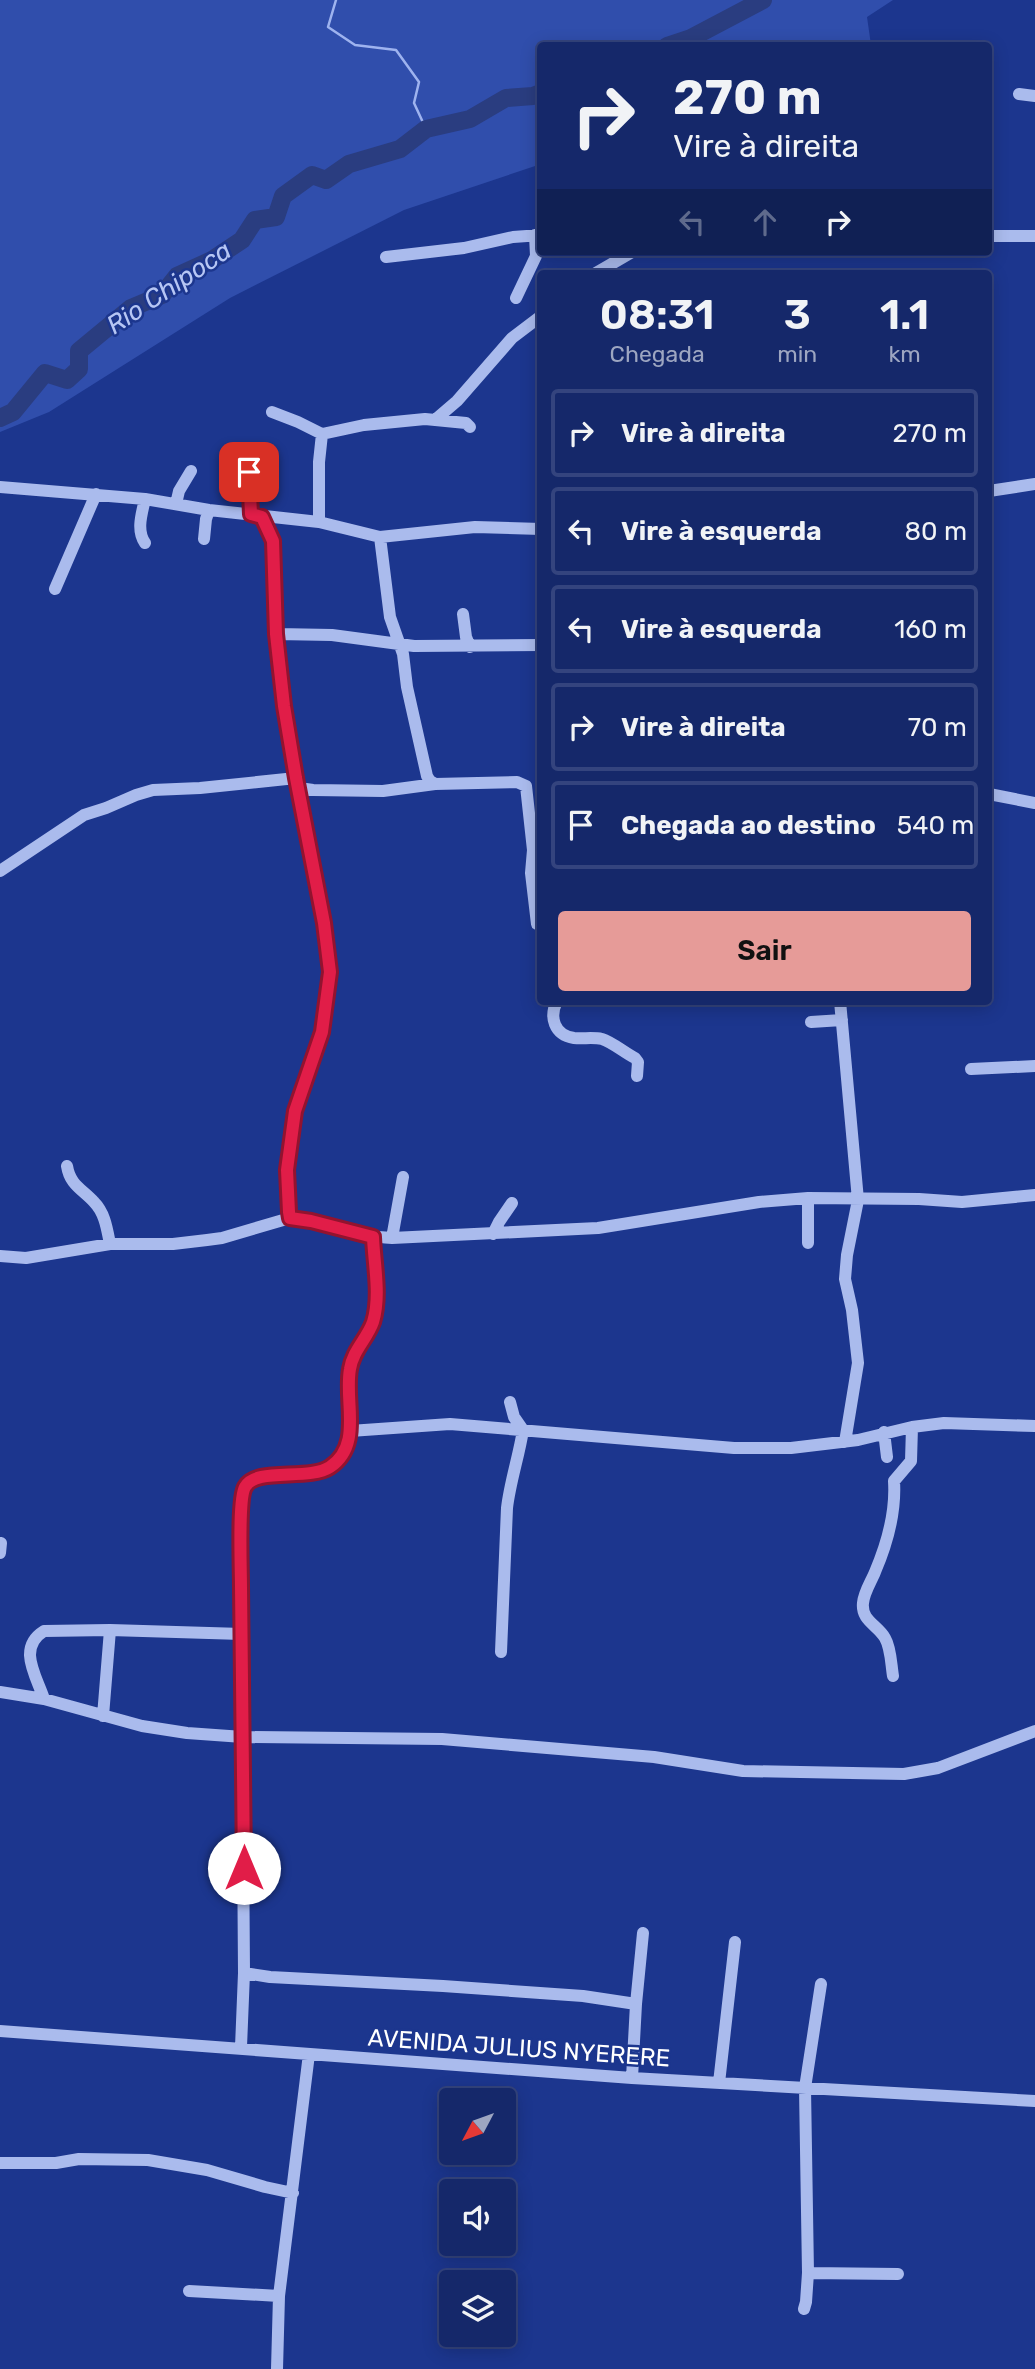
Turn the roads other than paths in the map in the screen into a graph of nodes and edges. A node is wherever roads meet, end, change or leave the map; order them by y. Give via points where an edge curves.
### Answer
1 (1019, 94) dead end
2 (1035, 96) edge
3 (537, 235) edge
4 (992, 236) edge
5 (1035, 236) edge
6 (537, 246) edge
7 (625, 256) edge
8 (386, 257) dead end
9 (601, 270) edge
10 (516, 298) dead end
11 (537, 319) edge
12 (272, 412) dead end
13 (436, 419) junction
14 (470, 427) dead end
15 (322, 434) junction
16 (249, 466) dead end
17 (191, 471) dead end
18 (1035, 484) edge
19 (0, 487) edge
20 (992, 491) edge
21 (96, 494) junction
22 (145, 499) junction
23 (176, 504) junction
24 (209, 510) junction
25 (256, 516) junction
26 (287, 520) junction
27 (318, 522) junction
28 (537, 529) edge
29 (380, 537) junction
30 (204, 539) dead end
31 (273, 541) junction
32 (145, 543) dead end
33 (55, 589) dead end
34 (463, 614) dead end
35 (276, 634) junction
36 (398, 644) junction
37 (537, 645) edge
38 (470, 647) junction
39 (297, 783) junction
40 (435, 784) junction
41 (992, 795) edge
42 (1035, 803) edge
43 (0, 871) edge
44 (537, 924) edge
45 (555, 1005) edge
46 (840, 1005) edge
47 (842, 1020) junction
48 (811, 1022) dead end
49 (1035, 1066) edge
50 (971, 1069) dead end
51 (637, 1076) dead end
52 (66, 1167) dead end
53 (403, 1177) dead end
54 (1035, 1195) edge
55 (808, 1198) junction
56 (858, 1200) junction
57 (512, 1203) dead end
58 (290, 1218) junction
59 (493, 1234) junction
60 (373, 1237) junction
61 (392, 1238) junction
62 (808, 1243) dead end
63 (110, 1244) junction
64 (0, 1256) edge
65 (510, 1402) dead end
66 (1035, 1426) edge
67 (912, 1427) junction
68 (523, 1430) junction
69 (350, 1431) junction
70 (884, 1432) junction
71 (845, 1442) junction
72 (887, 1457) dead end
73 (110, 1630) junction
74 (242, 1634) junction
75 (502, 1652) dead end
76 (893, 1676) dead end
77 (0, 1692) edge
78 (44, 1699) junction
79 (103, 1716) junction
80 (1035, 1731) edge
81 (243, 1737) junction
82 (643, 1933) dead end
83 (735, 1942) dead end
84 (244, 1973) junction
85 (821, 1984) dead end
86 (636, 2004) junction
87 (0, 2031) edge
88 (241, 2047) junction
89 (309, 2054) junction
90 (632, 2078) junction
91 (719, 2083) junction
92 (805, 2088) junction
93 (1035, 2101) edge
94 (0, 2163) edge
95 (293, 2193) junction
96 (808, 2273) junction
97 (898, 2274) dead end
98 (189, 2291) dead end
99 (279, 2297) junction
100 (804, 2309) dead end
101 (277, 2369) edge

1 - 2 street
3 - 8 street
4 - 5 street
6 - 10 street
7 - 9 street
11 - 13 street via 512,338
12 - 15 street
13 - 14 street
13 - 15 street
15 - 27 street
16 - 25 street
17 - 23 street
18 - 20 street
19 - 21 street
21 - 22 street
21 - 33 street
22 - 23 street
22 - 32 street via 139,529
23 - 24 street
24 - 25 street
24 - 30 street
25 - 26 street
25 - 31 street
26 - 27 street
26 - 31 street
27 - 29 street
28 - 29 street via 475,527
29 - 36 street
31 - 35 street
34 - 38 street
35 - 36 street via 332,635
35 - 39 street
36 - 38 street
36 - 40 street via 425,769
37 - 38 street
39 - 40 street via 313,790 383,791
39 - 43 street via 153,790 136,795 84,815
39 - 58 street via 330,972 322,1032 293,1119 286,1193
40 - 44 street via 517,782 526,786
41 - 42 street
45 - 51 street via 552,1021 558,1029 570,1037 607,1041 635,1058
46 - 47 street
47 - 48 street
47 - 56 street
49 - 50 street
52 - 63 street via 73,1183 100,1210
53 - 61 street
54 - 56 street via 962,1202
55 - 56 street
55 - 59 street via 598,1228
55 - 62 street
56 - 71 street via 845,1279 858,1363
57 - 59 street
58 - 60 street
58 - 63 street via 222,1238
59 - 61 street
60 - 61 street
60 - 69 street via 376,1298 373,1321 351,1362
63 - 64 street via 26,1258
65 - 68 street
66 - 67 street via 944,1423
67 - 70 street
67 - 76 street via 911,1461 894,1481 894,1511 863,1600 869,1623 887,1641
68 - 69 street via 450,1424
68 - 71 street via 734,1448
68 - 75 street via 507,1508
69 - 74 street via 344,1455 326,1470 256,1477 245,1486
70 - 71 street
70 - 72 street
73 - 74 street
73 - 78 street via 36,1636 29,1655
73 - 79 street
74 - 81 street
77 - 78 street
78 - 79 street
79 - 81 street via 142,1726
80 - 81 street via 937,1769 904,1774 743,1771 654,1757 442,1739
81 - 84 street
82 - 86 street
83 - 91 street
84 - 86 street via 583,1996
84 - 88 street
85 - 92 street
86 - 90 street
87 - 88 street, AVENIDA JULIUS NYERERE
88 - 89 street, AVENIDA JULIUS NYERERE
89 - 90 street, AVENIDA JULIUS NYERERE
89 - 95 street
90 - 91 street, AVENIDA JULIUS NYERERE
91 - 92 street, AVENIDA JULIUS NYERERE
92 - 93 street, AVENIDA JULIUS NYERERE
92 - 96 street
94 - 95 street via 148,2160
95 - 99 street
96 - 97 street
96 - 100 street
98 - 99 street
99 - 101 street

